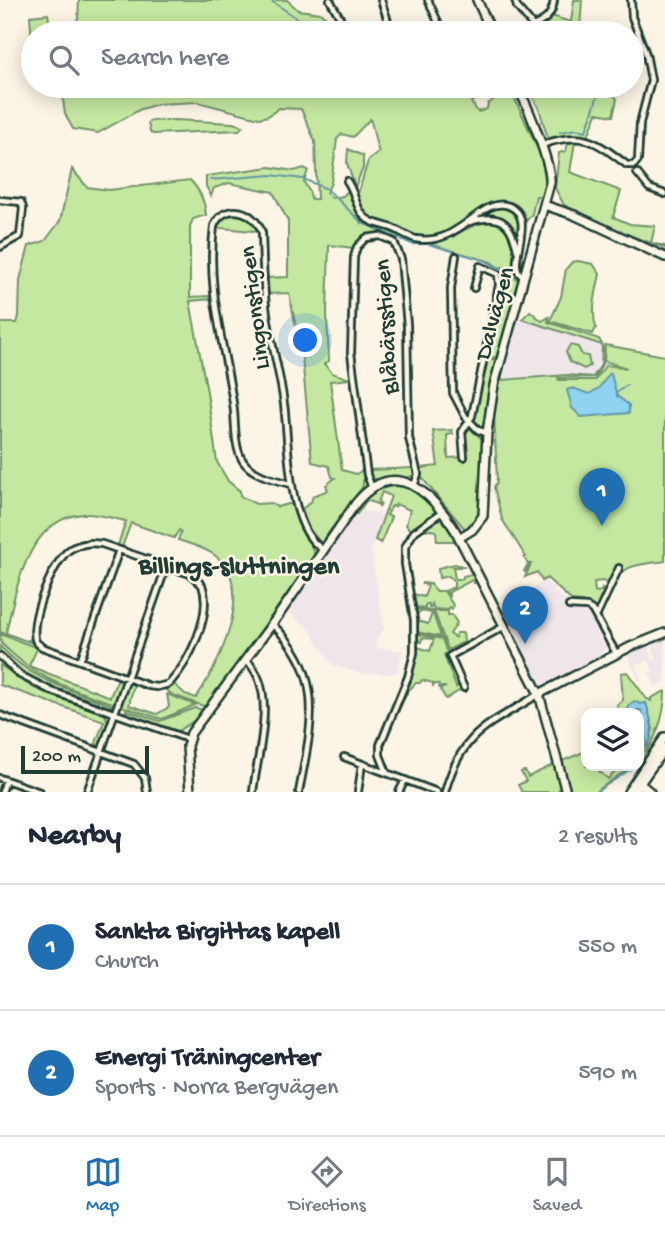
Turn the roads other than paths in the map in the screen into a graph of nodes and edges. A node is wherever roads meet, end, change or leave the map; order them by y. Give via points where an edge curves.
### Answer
1 (330, 0) edge
2 (381, 0) edge
3 (428, 0) edge
4 (477, 0) edge
5 (515, 0) edge
6 (554, 0) edge
7 (631, 0) edge
8 (341, 21) edge
9 (387, 21) edge
10 (438, 21) edge
11 (487, 21) edge
12 (529, 21) edge
13 (542, 21) edge
14 (634, 21) edge
15 (644, 49) edge
16 (520, 98) edge
17 (542, 145) junction
18 (637, 173) dead end
19 (347, 181) dead end
20 (665, 194) edge
21 (0, 200) edge
22 (544, 205) junction
23 (468, 223) junction
24 (0, 247) edge
25 (518, 254) junction
26 (456, 256) dead end
27 (665, 257) edge
28 (524, 277) junction
29 (474, 288) dead end
30 (469, 421) junction
31 (486, 433) junction
32 (464, 457) dead end
33 (291, 484) junction
34 (414, 486) junction
35 (372, 488) junction
36 (443, 511) junction
37 (459, 538) junction
38 (119, 550) junction
39 (324, 550) junction
40 (166, 567) junction
41 (619, 568) dead end
42 (569, 606) dead end
43 (597, 615) junction
44 (272, 624) junction
45 (502, 627) junction
46 (665, 633) edge
47 (617, 654) junction
48 (0, 656) edge
49 (246, 660) junction
50 (80, 661) junction
51 (127, 678) junction
52 (464, 688) dead end
53 (539, 694) junction
54 (114, 713) junction
55 (0, 715) edge
56 (665, 737) edge
57 (188, 739) junction
58 (665, 748) edge
59 (101, 751) junction
60 (344, 757) dead end
61 (362, 764) junction
62 (647, 771) junction
63 (387, 773) junction
64 (0, 778) edge
65 (6, 780) junction
66 (405, 780) junction
67 (641, 781) junction
68 (649, 791) edge
69 (2, 792) edge
70 (40, 792) edge
71 (87, 792) edge
72 (147, 792) edge
73 (190, 792) edge
74 (253, 792) edge
75 (299, 792) edge
76 (358, 792) edge
77 (399, 792) edge
78 (437, 792) edge
79 (445, 792) edge
80 (566, 792) edge
81 (628, 792) edge
82 (636, 792) edge

1 - 8 street
2 - 9 street
3 - 10 street
4 - 11 street
5 - 12 street
6 - 13 street via 552,12
7 - 14 street
15 - 17 street via 651,80 634,165 587,140 571,138
16 - 17 street, Dalvägen
17 - 22 street, Dalvägen via 551,177
18 - 20 street via 649,188
19 - 23 street via 364,217 415,239 446,237
21 - 24 street via 21,202 23,208 20,236
22 - 27 street
22 - 28 street, Dalvägen
23 - 25 street via 490,218 502,221 512,231
23 - 25 street via 492,205 513,208 521,226
25 - 28 street via 517,272
26 - 30 street, Dalvägen via 451,288 452,389
28 - 31 street, Dalvägen via 497,370
29 - 30 street, Dalvägen via 480,267 498,274
30 - 31 street, Dalvägen
30 - 32 street, Dalvägen via 462,432
31 - 37 street, Dalvägen via 483,516
33 - 33 street, Lingonstigen via 252,470 239,452 213,290 214,226 229,212 251,215 262,233 266,307 284,401
33 - 39 street, Lingonstigen via 300,516 316,545
34 - 35 street via 396,482
34 - 35 street, Blåbärsstigen via 418,474 409,438 401,258 394,242 375,236 366,238 356,251 350,330
34 - 36 street via 430,495
35 - 39 street
36 - 37 street
36 - 63 street via 414,532 405,551 414,612 414,653 380,745
37 - 45 street
38 - 40 street
38 - 50 street
38 - 50 street via 91,544 68,551 43,596 34,629 36,642
39 - 44 street
40 - 51 street
40 - 51 street via 190,575 202,585 205,600 198,634 169,684 149,686
41 - 43 street
42 - 43 street via 587,607
43 - 47 street
44 - 49 street
44 - 75 street via 295,649 310,690 312,723
45 - 52 street via 450,656
45 - 53 street
46 - 47 street
47 - 53 street
48 - 54 street via 36,684
49 - 57 street
49 - 74 street via 258,673 264,700
50 - 51 street
51 - 54 street
53 - 79 street via 493,720 472,738 454,764
53 - 80 street
54 - 57 street
54 - 59 street
55 - 59 street
56 - 62 street
57 - 73 street
58 - 62 street
59 - 71 street
59 - 72 street via 140,769
60 - 61 street
61 - 63 street
61 - 76 street
62 - 67 street
62 - 68 street
62 - 81 street
63 - 66 street
64 - 65 street
65 - 69 street
65 - 70 street
66 - 77 street
66 - 78 street
67 - 68 street
67 - 82 street
68 - 82 street

